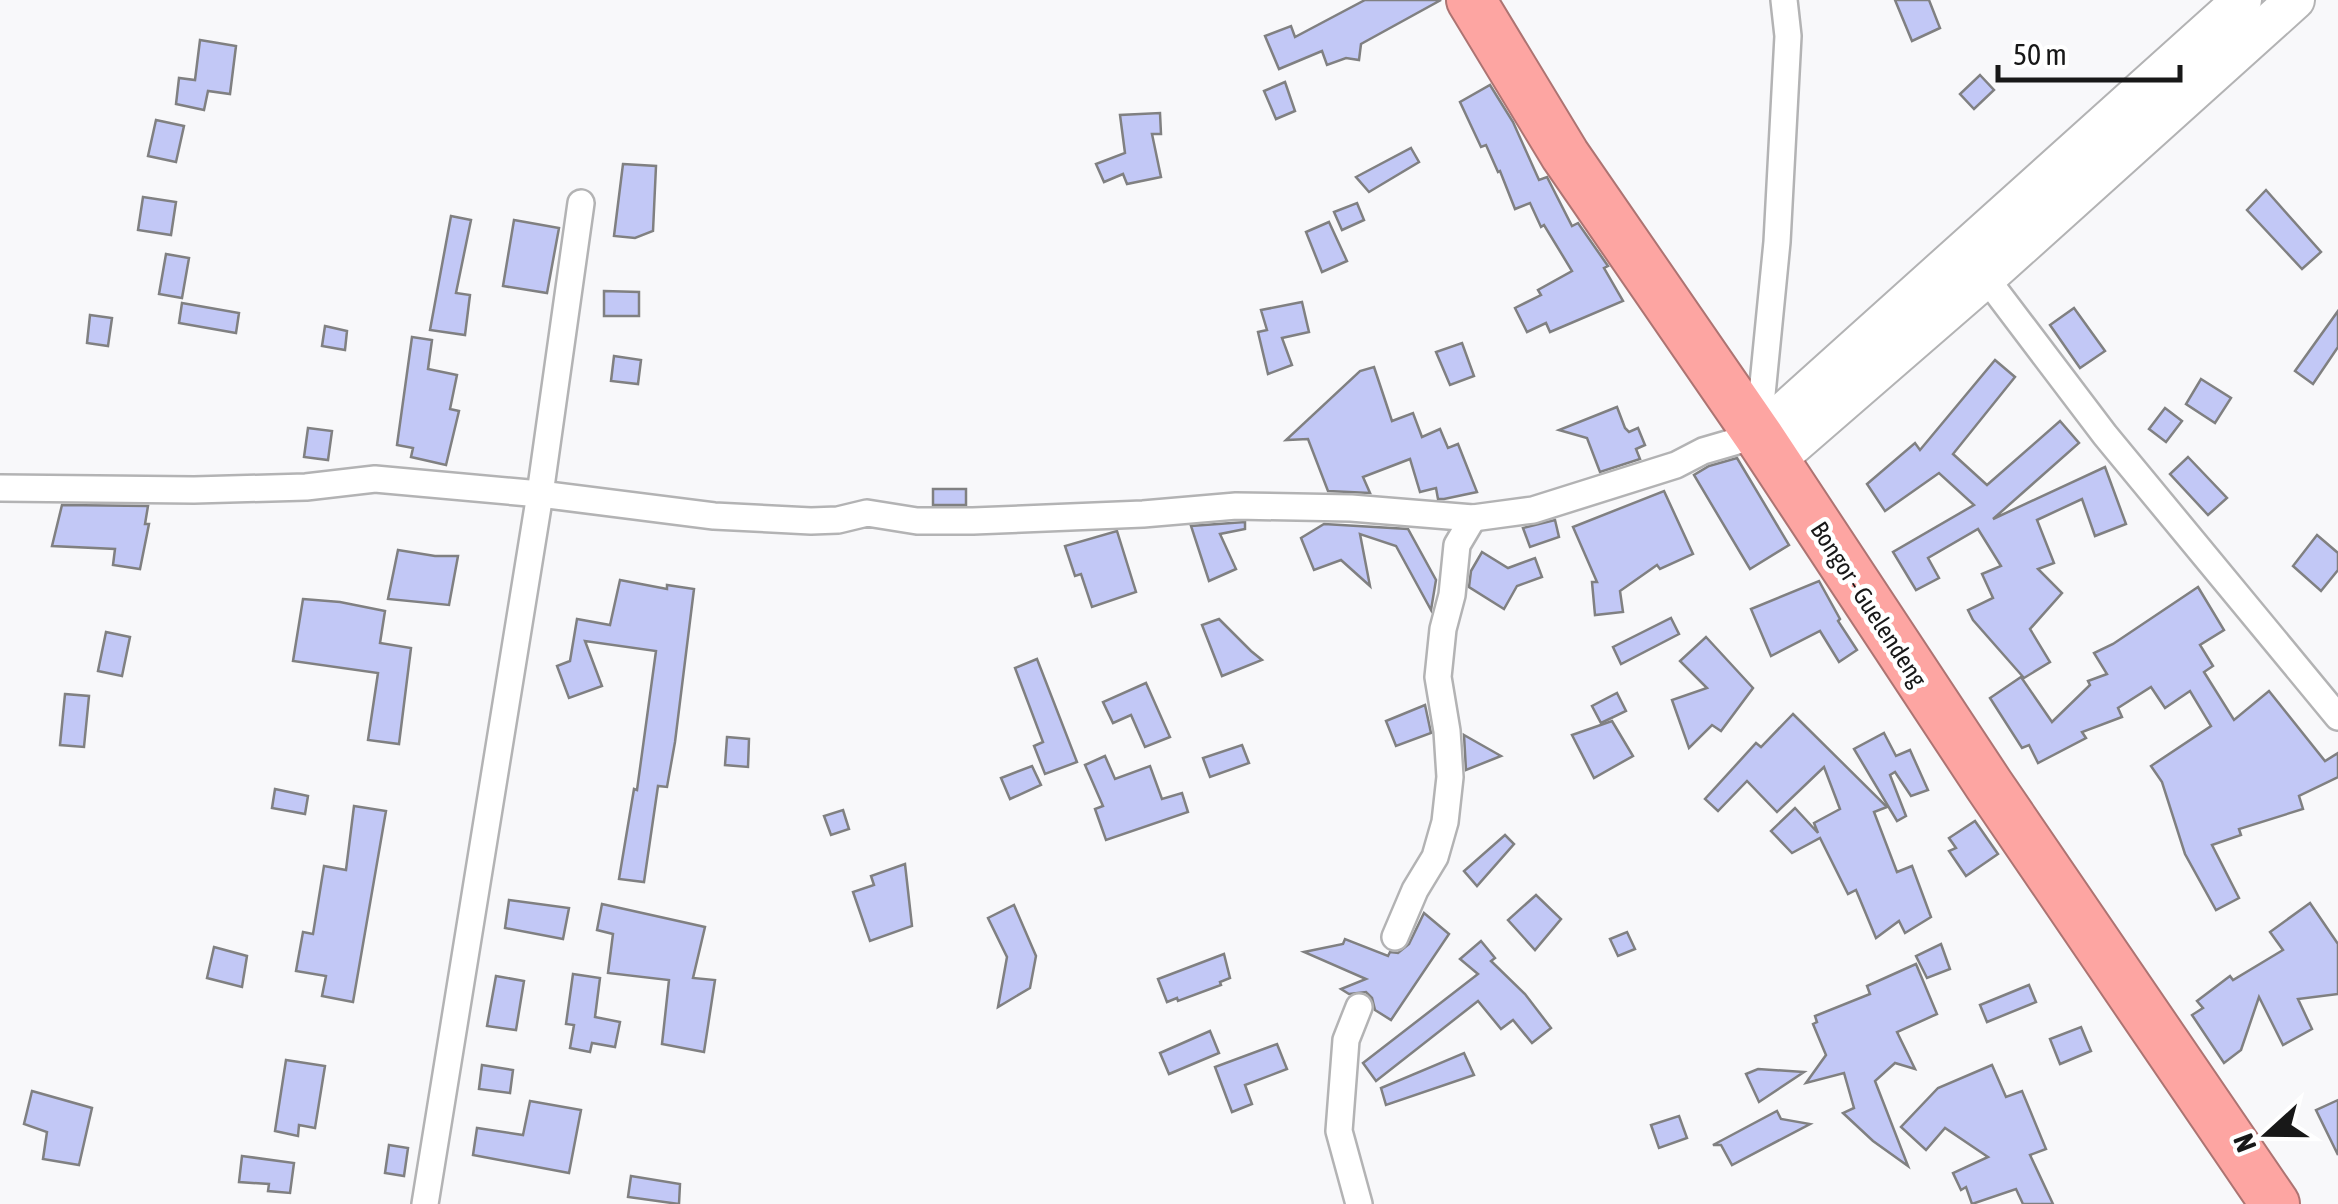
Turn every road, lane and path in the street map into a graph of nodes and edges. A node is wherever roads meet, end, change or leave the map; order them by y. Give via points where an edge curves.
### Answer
1 (1471, 0) edge
2 (1784, 0) edge
3 (2242, 0) edge
4 (2294, 0) edge
5 (582, 203) dead end
6 (1986, 278) junction
7 (1766, 448) junction
8 (0, 488) edge
9 (540, 494) junction
10 (1473, 518) junction
11 (2338, 717) edge
12 (1395, 937) dead end
13 (1359, 1007) dead end
14 (425, 1204) edge
15 (1359, 1204) edge
16 (2275, 1204) edge

1 - 7 highway, Bongor - Guelendeng via 1564,155
2 - 7 street via 1788,36
3 - 7 main road
4 - 6 main road
5 - 9 street
6 - 7 main road
6 - 11 street
7 - 10 street via 1703,451 1676,466 1533,510
7 - 16 highway, Bongor - Guelendeng
8 - 9 street via 194,490 375,479
9 - 10 street via 811,521 868,514 973,521 1236,506
9 - 14 street
10 - 12 street via 1457,545 1438,677 1450,777 1445,822
13 - 15 street via 1346,1040 1339,1131

